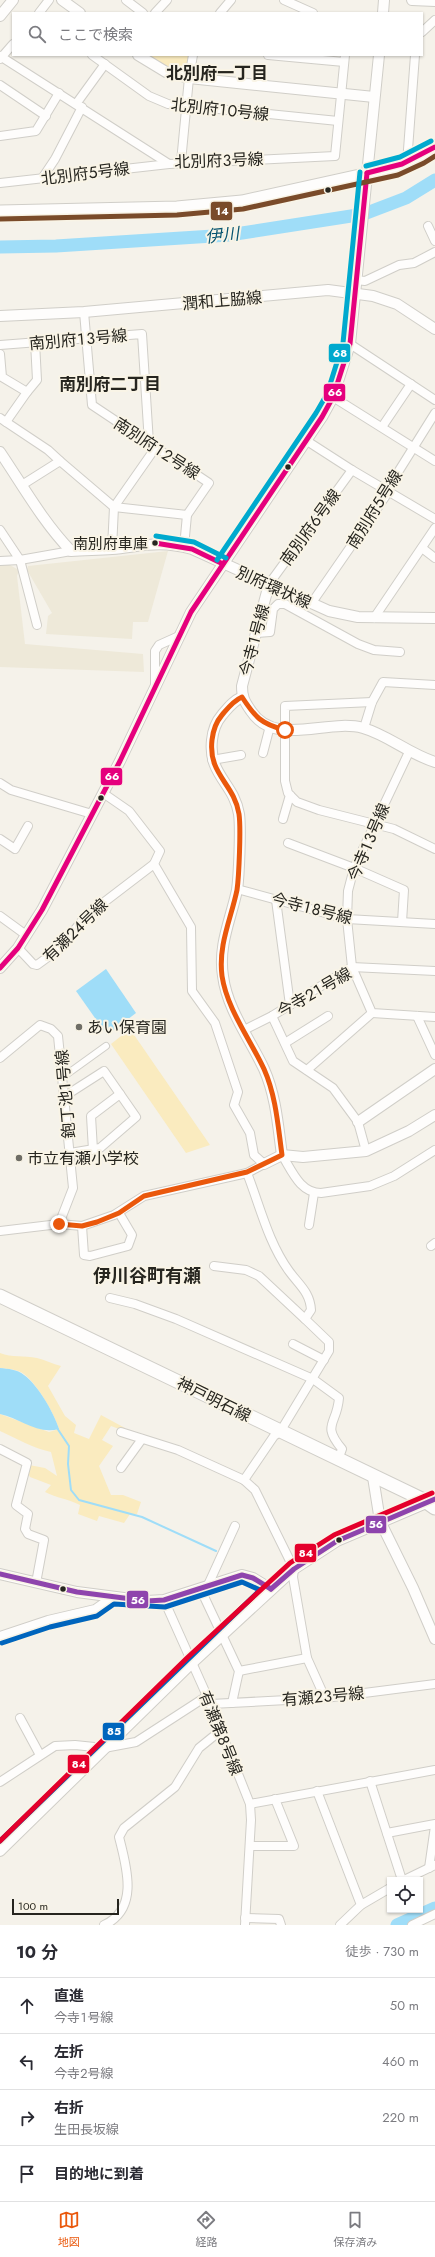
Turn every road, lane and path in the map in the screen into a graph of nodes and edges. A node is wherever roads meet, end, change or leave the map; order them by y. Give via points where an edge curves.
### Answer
1 (13, 0) edge
2 (49, 0) edge
3 (62, 0) edge
4 (126, 0) edge
5 (167, 0) edge
6 (231, 0) edge
7 (284, 0) edge
8 (384, 0) edge
9 (412, 0) edge
10 (435, 1) edge
11 (40, 12) edge
12 (79, 12) edge
13 (142, 12) edge
14 (156, 12) edge
15 (221, 12) edge
16 (311, 12) edge
17 (384, 12) edge
18 (0, 16) edge
19 (435, 20) edge
20 (423, 31) edge
21 (12, 45) edge
22 (93, 56) edge
23 (140, 56) edge
24 (193, 56) edge
25 (287, 56) edge
26 (380, 56) edge
27 (414, 56) edge
28 (1, 58) edge
29 (345, 59) edge
30 (105, 64) junction
31 (189, 78) junction
32 (0, 85) edge
33 (59, 93) junction
34 (341, 93) junction
35 (374, 97) junction
36 (79, 106) junction
37 (186, 106) junction
38 (46, 116) junction
39 (338, 121) junction
40 (0, 136) edge
41 (435, 147) edge
42 (181, 162) junction
43 (407, 163) junction
44 (169, 164) junction
45 (367, 173) junction
46 (43, 177) junction
47 (0, 183) edge
48 (0, 212) edge
49 (428, 226) dead end
50 (435, 241) edge
51 (435, 252) edge
52 (355, 280) junction
53 (354, 292) junction
54 (84, 312) junction
55 (0, 316) edge
56 (435, 329) edge
57 (86, 338) junction
58 (35, 342) junction
59 (350, 344) junction
60 (0, 345) edge
61 (0, 354) edge
62 (411, 384) junction
63 (27, 392) junction
64 (333, 397) junction
65 (435, 400) edge
66 (435, 413) edge
67 (3, 420) edge
68 (382, 427) junction
69 (306, 441) junction
70 (152, 445) junction
71 (413, 447) junction
72 (0, 452) edge
73 (60, 461) junction
74 (435, 461) edge
75 (352, 470) junction
76 (22, 485) junction
77 (388, 491) junction
78 (114, 507) junction
79 (187, 515) junction
80 (435, 519) edge
81 (435, 528) edge
82 (0, 530) edge
83 (184, 547) junction
84 (422, 548) junction
85 (112, 549) junction
86 (71, 551) junction
87 (435, 558) edge
88 (0, 560) edge
89 (20, 560) junction
90 (223, 564) junction
91 (269, 584) junction
92 (311, 604) junction
93 (374, 618) junction
94 (435, 618) edge
95 (37, 625) dead end
96 (257, 633) junction
97 (179, 636) junction
98 (400, 652) dead end
99 (435, 685) edge
100 (155, 686) junction
101 (242, 697) junction
102 (372, 702) junction
103 (270, 726) junction
104 (364, 728) junction
105 (285, 730) junction
106 (409, 752) junction
107 (263, 753) dead end
108 (241, 754) dead end
109 (212, 760) junction
110 (435, 762) edge
111 (0, 783) edge
112 (103, 793) junction
113 (290, 795) junction
114 (92, 814) junction
115 (283, 819) dead end
116 (373, 824) junction
117 (28, 826) dead end
118 (0, 839) edge
119 (288, 843) dead end
120 (435, 849) edge
121 (154, 864) junction
122 (354, 868) junction
123 (237, 889) junction
124 (276, 900) junction
125 (0, 916) edge
126 (347, 919) junction
127 (402, 922) junction
128 (435, 924) edge
129 (26, 935) junction
130 (18, 948) junction
131 (352, 967) junction
132 (0, 968) edge
133 (435, 971) edge
134 (290, 1005) junction
135 (372, 1013) junction
136 (272, 1016) junction
137 (328, 1016) dead end
138 (418, 1016) junction
139 (435, 1017) edge
140 (244, 1030) junction
141 (285, 1043) junction
142 (106, 1046) dead end
143 (435, 1055) edge
144 (0, 1058) edge
145 (435, 1069) edge
146 (307, 1070) junction
147 (63, 1077) junction
148 (120, 1094) junction
149 (65, 1096) junction
150 (435, 1115) edge
151 (358, 1122) junction
152 (93, 1150) junction
153 (435, 1150) edge
154 (366, 1151) junction
155 (70, 1153) junction
156 (282, 1155) junction
157 (264, 1164) junction
158 (247, 1172) junction
159 (314, 1193) junction
160 (119, 1213) junction
161 (59, 1224) junction
162 (309, 1225) dead end
163 (82, 1226) junction
164 (0, 1232) edge
165 (214, 1266) dead end
166 (0, 1296) edge
167 (110, 1298) dead end
168 (304, 1319) junction
169 (293, 1344) dead end
170 (324, 1360) junction
171 (313, 1379) junction
172 (121, 1432) dead end
173 (280, 1432) junction
174 (142, 1439) junction
175 (0, 1449) edge
176 (338, 1460) junction
177 (121, 1468) dead end
178 (373, 1477) junction
179 (244, 1480) junction
180 (433, 1503) edge
181 (380, 1521) junction
182 (235, 1526) dead end
183 (294, 1569) junction
184 (0, 1574) edge
185 (36, 1583) junction
186 (204, 1587) junction
187 (271, 1589) junction
188 (112, 1597) junction
189 (164, 1600) junction
190 (224, 1634) junction
191 (0, 1636) edge
192 (435, 1639) edge
193 (307, 1658) junction
194 (192, 1663) junction
195 (239, 1671) junction
196 (435, 1684) edge
197 (207, 1696) junction
198 (325, 1698) junction
199 (232, 1703) junction
200 (211, 1704) junction
201 (20, 1718) dead end
202 (220, 1730) junction
203 (104, 1748) junction
204 (40, 1755) junction
205 (435, 1770) edge
206 (370, 1781) junction
207 (0, 1782) edge
208 (317, 1791) junction
209 (275, 1799) junction
210 (250, 1804) junction
211 (435, 1825) edge
212 (387, 1833) junction
213 (250, 1846) junction
214 (0, 1850) edge
215 (432, 1866) edge
216 (402, 1877) edge
217 (409, 1877) edge
218 (387, 1890) edge
219 (361, 1905) junction
220 (435, 1914) edge
221 (245, 1921) edge
222 (104, 1925) edge
223 (281, 1925) edge
224 (340, 1925) edge
225 (412, 1925) edge

1 - 18 street
2 - 11 street
3 - 12 street
4 - 13 street
5 - 14 street
6 - 15 street
7 - 16 street
8 - 17 street
9 - 10 street
19 - 20 street
21 - 28 street
22 - 30 street, 北別府１０号線
23 - 31 street via 166,72
24 - 31 street
25 - 29 street
26 - 35 street
27 - 43 street
28 - 33 street, 北別府３号線
29 - 34 street, 北別府３号線
30 - 36 street
30 - 37 street, 北別府１０号線 via 149,96 168,104
31 - 34 street
31 - 37 street
32 - 38 street
33 - 36 street, 北別府３号線
33 - 38 street
34 - 35 street
34 - 39 street, 北別府３号線
35 - 45 street
36 - 44 street, 北別府３号線
36 - 46 street via 55,159
37 - 39 street, 北別府１０号線
37 - 42 street
38 - 40 street via 36,131
39 - 42 street, 北別府３号線 via 335,156
41 - 43 main road
42 - 44 street, 北別府３号線
43 - 45 main road via 396,168
44 - 46 street, 北別府５号線
45 - 48 main road via 242,202 177,208
45 - 52 street
46 - 47 street, 北別府５号線
49 - 50 street
51 - 52 street via 414,263 399,265 365,281
52 - 53 street
53 - 54 street, 潤和上脇線 via 328,290
53 - 56 street, 潤和上脇線 via 397,304
53 - 59 street
54 - 55 street, 潤和上脇線
54 - 57 street, 南別府１２号線
57 - 58 street, 南別府１３号線
57 - 70 street, 南別府１２号線 via 92,405
57 - 70 street, 南別府１３号線 via 142,334
58 - 60 street, 南別府１３号線
58 - 63 street via 37,380
59 - 62 street
59 - 64 street
61 - 63 street via 2,376
62 - 65 street
62 - 68 street
63 - 67 street
64 - 68 street
64 - 69 street
66 - 71 street, 南別府５号線
67 - 73 street
68 - 71 street
69 - 75 street
69 - 90 street
70 - 78 street
70 - 79 street, 南別府１２号線 via 209,482
71 - 74 street
71 - 77 street, 南別府５号線
72 - 76 street
73 - 76 street
73 - 78 street
75 - 77 street
75 - 91 street, 南別府６号線
76 - 86 street
77 - 80 street
77 - 92 street, 南別府５号線
78 - 79 street
78 - 85 street
79 - 83 street
81 - 84 street
82 - 89 street
83 - 85 street, 別府環状線 via 156,543
83 - 90 street, 別府環状線
84 - 87 street
84 - 93 street
85 - 86 street, 別府環状線
86 - 89 street
88 - 89 street
89 - 95 street
90 - 91 street, 別府環状線
90 - 97 street via 191,612
91 - 92 street, 別府環状線
91 - 96 street, 今寺１号線
92 - 93 street, 別府環状線 via 337,612
93 - 94 street, 別府環状線
96 - 98 street via 270,632 273,609 278,604 285,604 358,644 374,650
96 - 101 street, 今寺１号線 via 243,677
97 - 100 street
97 - 100 street via 159,645 155,651
99 - 102 street via 383,682
100 - 112 street
101 - 103 street, 今寺１号線 via 255,717
101 - 109 street via 235,700 213,731 210,752
102 - 104 street
102 - 105 street via 285,706
103 - 105 street, 今寺１号線
103 - 107 street
104 - 105 street, 今寺１号線 via 348,726
104 - 106 street, 今寺１号線
105 - 113 street via 285,781
106 - 110 street, 今寺１号線
106 - 116 street, 今寺１３号線
108 - 109 street
109 - 123 street via 215,769 234,796 239,815
111 - 114 street via 11,790
112 - 114 street
112 - 121 street via 129,811 160,851
113 - 115 street
113 - 116 street via 297,802 319,810
114 - 129 street
116 - 120 street via 394,830
116 - 122 street, 今寺１３号線
117 - 118 street via 15,849
119 - 122 street
121 - 130 street, 有瀬２４号線 via 86,916 59,948 37,965
121 - 157 street via 191,927 192,991 215,1023 238,1092 234,1105 250,1133 254,1155
122 - 126 street, 今寺１３号線 via 348,891
122 - 127 street via 404,890
123 - 124 street, 今寺１８号線
123 - 140 street via 221,947 221,961 227,992
124 - 126 street, 今寺１８号線
124 - 134 street
125 - 129 street
126 - 127 street, 今寺１８号線
126 - 131 street, 今寺１３号線
127 - 128 street, 今寺１８号線
129 - 130 street
130 - 132 street
131 - 133 street, 今寺２１号線
131 - 134 street, 今寺２１号線
131 - 135 street, 今寺１３号線
134 - 136 street, 今寺２１号線
135 - 138 street
135 - 146 street
136 - 140 street, 今寺２１号線
136 - 141 street
137 - 141 street
138 - 139 street
138 - 143 street
140 - 156 street via 274,1096
141 - 146 street via 293,1061
142 - 147 street
144 - 147 street, 鉋丁池１号線 via 40,1025 51,1029 58,1036
145 - 151 street
146 - 151 street via 333,1088
147 - 149 street, 鉋丁池１号線
148 - 149 street via 104,1071
148 - 152 street via 91,1116
148 - 152 street via 136,1117 100,1148
149 - 155 street, 鉋丁池１号線
150 - 154 street via 409,1131
151 - 154 street
152 - 155 street
153 - 159 street via 394,1176 370,1186
154 - 156 street via 303,1157
155 - 161 street, 鉋丁池１号線 via 73,1188
156 - 157 street
156 - 159 street via 302,1187
157 - 158 street
158 - 160 street via 158,1191 144,1196
158 - 168 street via 270,1238 281,1260 311,1299 312,1310
159 - 162 street
160 - 163 street
160 - 163 street via 132,1235 128,1246 90,1256 84,1255
161 - 163 street
161 - 164 street
165 - 168 street via 246,1270 259,1276
166 - 173 main road, 神戸明石線
167 - 171 street via 176,1319
168 - 170 street via 329,1342 329,1351
169 - 170 street
170 - 171 street
171 - 173 street
171 - 176 street via 339,1398 338,1411 330,1426 332,1437 342,1449
172 - 174 street
173 - 176 main road, 神戸明石線
173 - 179 street via 274,1436
174 - 177 street
174 - 179 street via 178,1450
175 - 185 street via 27,1463 16,1505 28,1514 25,1529 28,1534 44,1540
176 - 178 main road, 神戸明石線
178 - 180 main road, 神戸明石線
178 - 181 street
179 - 183 street via 255,1490
180 - 181 street
181 - 183 street via 337,1541
181 - 192 street
182 - 186 street
183 - 187 street
183 - 193 street via 293,1577
184 - 185 street
185 - 188 street
186 - 187 street via 247,1575
186 - 189 street
186 - 190 street
187 - 190 street
188 - 189 street
188 - 191 street via 95,1609 48,1620
189 - 194 street, 有瀬第８号線
190 - 194 street
190 - 195 street
193 - 195 street
193 - 198 street
194 - 197 street, 有瀬第８号線
194 - 203 street
195 - 199 street
196 - 198 street, 有瀬２３号線
197 - 200 street, 有瀬第８号線
197 - 203 street via 136,1742
198 - 199 street, 有瀬２３号線
199 - 200 street, 有瀬２３号線
200 - 202 street, 有瀬第８号線
201 - 204 street
202 - 210 street, 有瀬第８号線
202 - 222 street via 199,1748 175,1787 124,1828 119,1837 129,1879 127,1892 122,1907 112,1921
203 - 204 street via 55,1746
203 - 214 street
204 - 207 street
205 - 206 street
206 - 208 street
206 - 212 street
208 - 209 street
208 - 219 street
209 - 210 street
209 - 213 street via 294,1846
210 - 213 street
211 - 212 street
211 - 215 street
212 - 216 street
213 - 221 street
215 - 217 street
218 - 219 street
219 - 224 street
220 - 225 street
221 - 223 street via 279,1920

